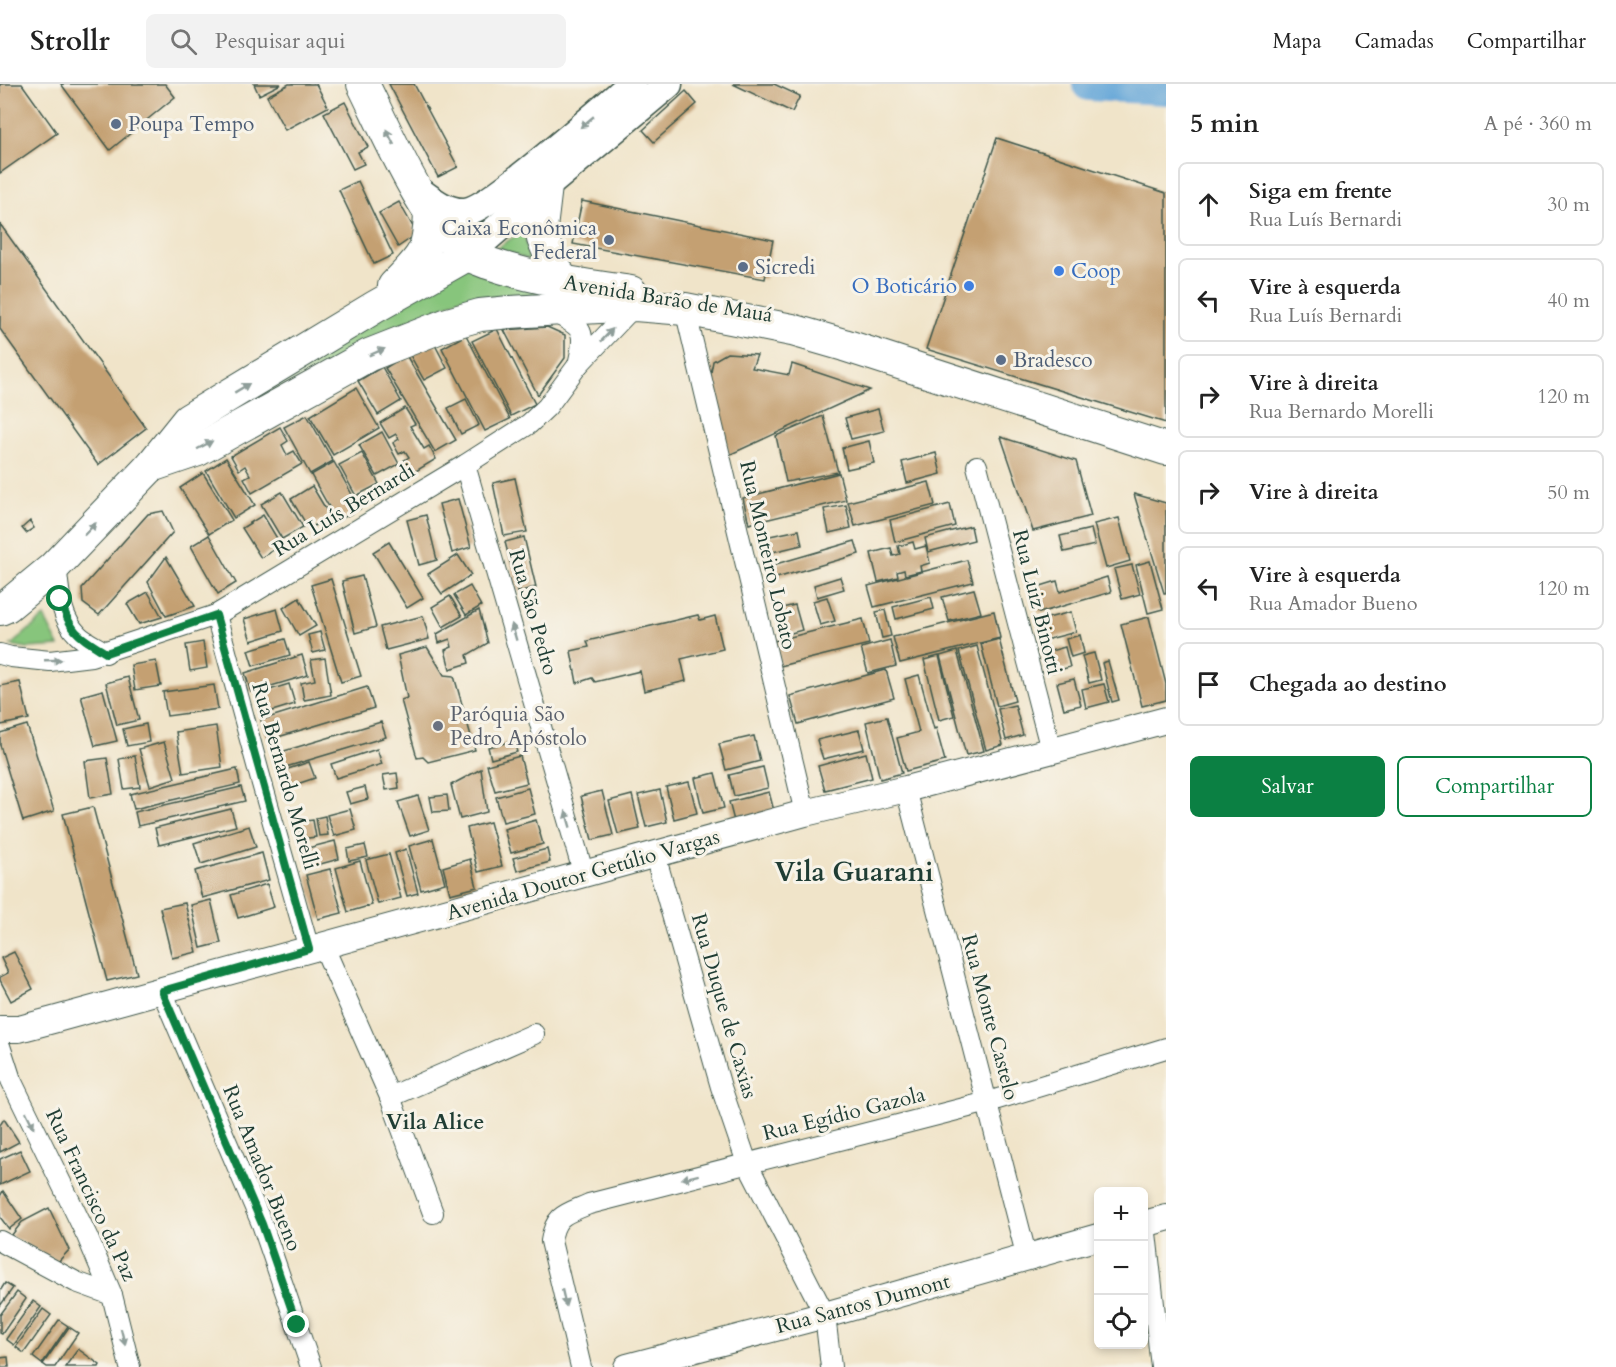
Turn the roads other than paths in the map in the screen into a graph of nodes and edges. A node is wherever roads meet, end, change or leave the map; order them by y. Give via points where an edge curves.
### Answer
1 (363, 84) edge
2 (632, 84) edge
3 (668, 84) edge
4 (546, 186) junction
5 (423, 201) junction
6 (467, 255) junction
7 (562, 282) junction
8 (634, 305) junction
9 (375, 307) junction
10 (685, 309) junction
11 (550, 310) junction
12 (578, 365) junction
13 (1166, 437) edge
14 (1166, 449) edge
15 (465, 465) junction
16 (151, 466) junction
17 (977, 466) dead end
18 (56, 564) junction
19 (0, 609) edge
20 (216, 615) junction
21 (106, 653) junction
22 (0, 654) edge
23 (1166, 720) edge
24 (1051, 750) junction
25 (906, 789) junction
26 (805, 813) junction
27 (655, 855) junction
28 (584, 875) junction
29 (316, 947) junction
30 (162, 991) junction
31 (0, 1029) edge
32 (534, 1034) dead end
33 (0, 1046) edge
34 (1166, 1048) edge
35 (11, 1080) junction
36 (390, 1097) junction
37 (0, 1098) edge
38 (988, 1102) junction
39 (747, 1163) junction
40 (433, 1213) dead end
41 (1151, 1222) edge
42 (1094, 1239) edge
43 (0, 1241) edge
44 (1027, 1258) junction
45 (112, 1295) junction
46 (825, 1315) junction
47 (130, 1367) edge
48 (311, 1367) edge
49 (580, 1367) edge
50 (627, 1367) edge
51 (831, 1367) edge
52 (1161, 1367) edge

5 -> 1 main road
2 -> 5 main road via 482,206 467,212 453,211
3 - 4 main road
4 - 6 main road
4 - 7 main road via 541,228
5 - 6 main road
5 - 9 main road via 429,238 423,256
6 - 7 main road, Avenida Barão de Mauá
6 - 9 main road, Avenida Barão de Mauá
7 - 13 main road, Avenida Barão de Mauá via 738,307 794,320
8 - 10 main road, Avenida Barão de Mauá
8 - 11 main road, Avenida Barão de Mauá
12 -> 8 street, Rua Luís Bernardi
16 -> 9 main road, Avenida Barão de Mauá via 188,420
10 - 14 main road, Avenida Barão de Mauá via 792,330 844,345
10 - 26 street, Rua Monteiro Lobato
11 - 12 street, Rua Luís Bernardi via 580,329 584,341
16 -> 11 main road, Avenida Barão de Mauá via 198,450 369,355 411,338 480,315
12 - 15 street, Rua Luís Bernardi via 529,424
15 - 20 street, Rua Luís Bernardi
28 -> 15 street, Rua São Pedro
18 -> 16 main road, Avenida Barão de Mauá
17 - 24 street, Rua Luiz Binotti
18 - 19 main road, Avenida Barão de Mauá
18 - 21 street via 60,599 68,622 79,636
20 - 21 street, Rua Luís Bernardi
20 - 29 street, Rua Bernardo Morelli
22 -> 21 street, Rua Luís Bernardi via 50,661
23 - 24 street, Avenida Doutor Getúlio Vargas
24 - 25 street, Avenida Doutor Getúlio Vargas
25 - 26 street, Avenida Doutor Getúlio Vargas
25 - 38 street, Rua Monte Castelo
26 - 27 street, Avenida Doutor Getúlio Vargas
27 - 28 street, Avenida Doutor Getúlio Vargas
27 - 39 street, Rua Duque de Caxias via 721,1087
28 - 29 street, Avenida Doutor Getúlio Vargas
29 - 30 street, Avenida Doutor Getúlio Vargas
29 - 36 street, Rua Bernardo Morelli
30 - 31 street, Avenida Doutor Getúlio Vargas via 19,1029
30 - 48 street, Rua Amador Bueno via 262,1224
32 - 36 street
33 - 35 street, Rua Francisco da Paz
34 - 38 street, Rua Egídio Gazola
35 - 37 street
35 -> 45 street, Rua Francisco da Paz
36 - 40 street, Rua Bernardo Morelli
38 - 39 street, Rua Egídio Gazola
38 - 44 street, Rua Monte Castelo
39 - 46 street, Rua Duque de Caxias
39 -> 49 street, Rua Egídio Gazola via 589,1204 561,1216 553,1227 551,1241
41 - 52 street
42 - 44 street, Rua Santos Dumont
43 - 45 street via 76,1282
44 - 46 street, Rua Santos Dumont
45 -> 47 street, Rua Francisco da Paz
46 - 50 street, Rua Santos Dumont
46 - 51 street, Rua Duque de Caxias

